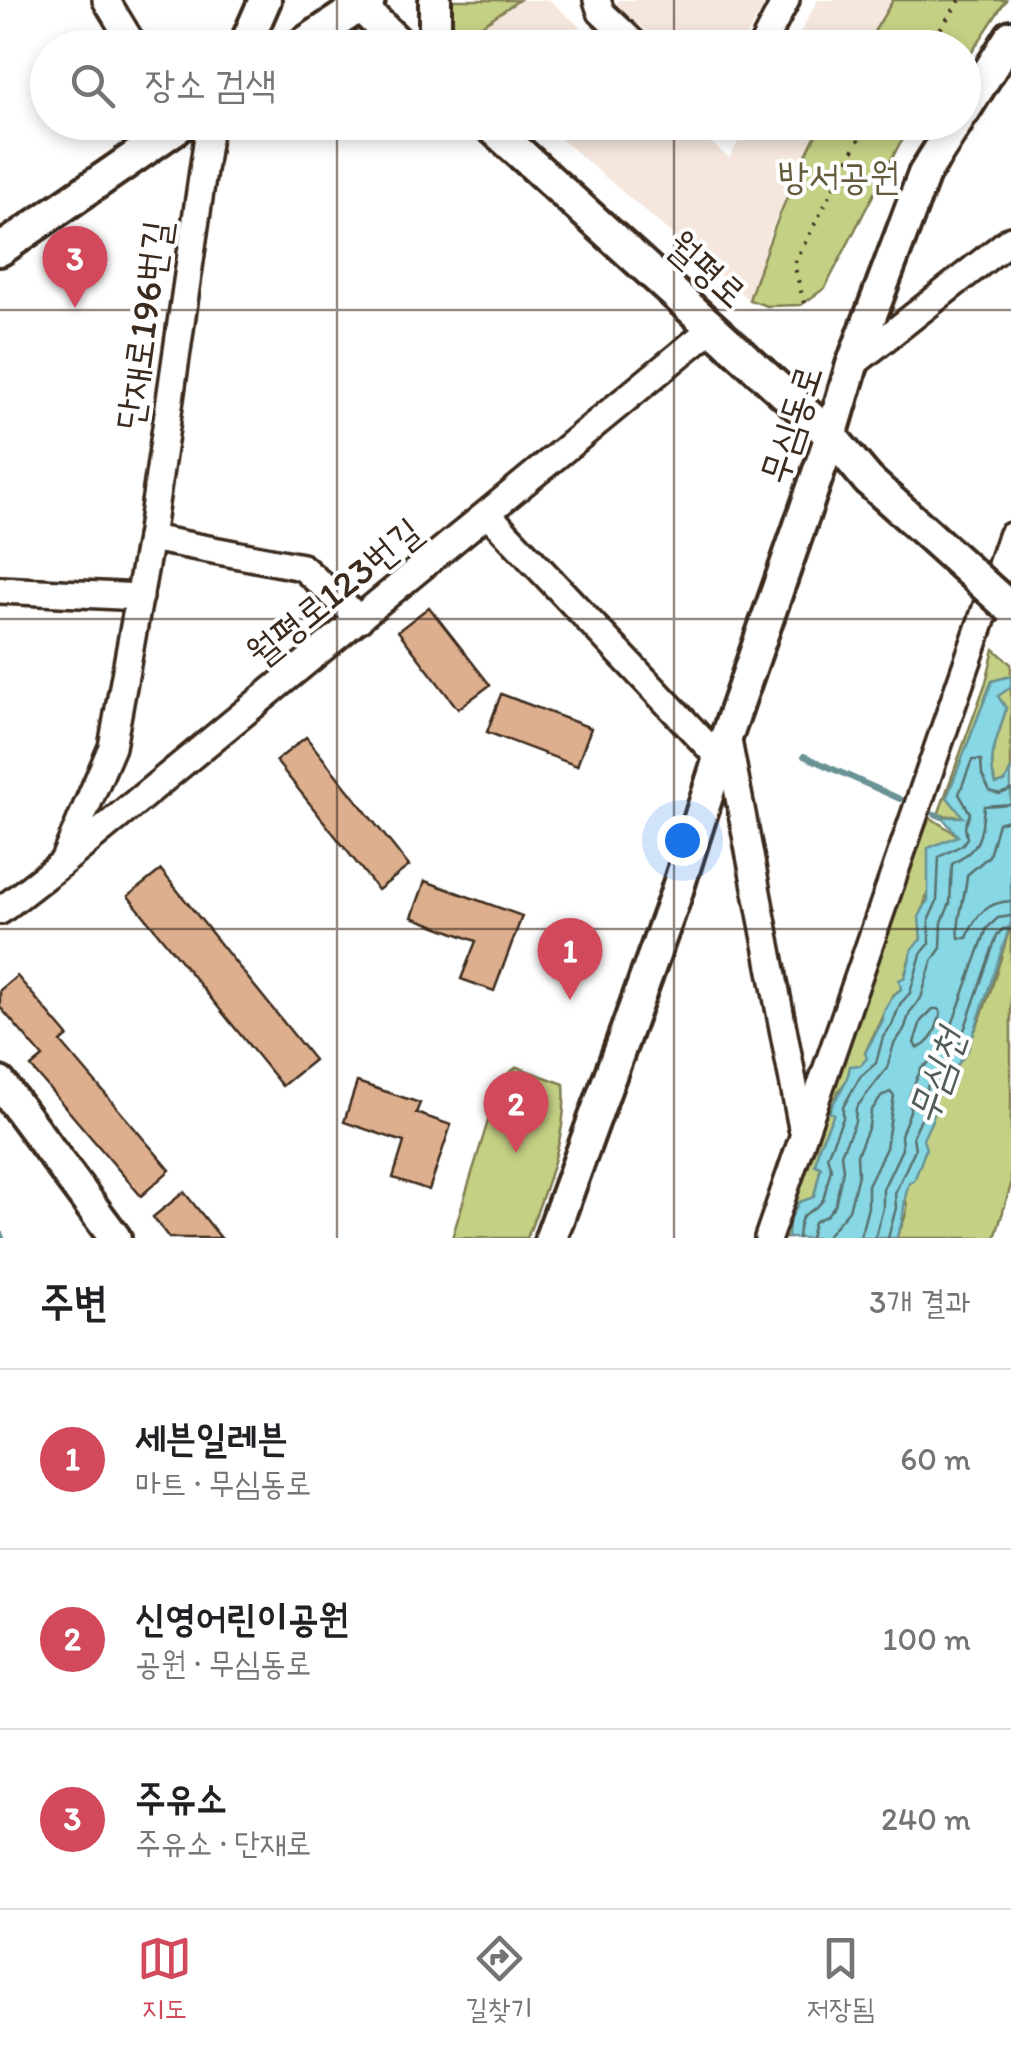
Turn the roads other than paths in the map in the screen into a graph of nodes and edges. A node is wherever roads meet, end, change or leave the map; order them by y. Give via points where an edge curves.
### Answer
1 (106, 0) edge
2 (265, 0) edge
3 (436, 0) edge
4 (597, 0) edge
5 (786, 0) edge
6 (361, 2) edge
7 (124, 30) edge
8 (252, 30) edge
9 (322, 30) edge
10 (387, 30) edge
11 (436, 30) edge
12 (620, 30) edge
13 (770, 30) edge
14 (1011, 36) edge
15 (981, 85) edge
16 (164, 140) edge
17 (187, 140) edge
18 (506, 140) edge
19 (945, 140) edge
20 (1011, 240) edge
21 (0, 250) edge
22 (712, 328) junction
23 (852, 365) junction
24 (832, 436) junction
25 (488, 514) junction
26 (1011, 536) edge
27 (150, 538) junction
28 (0, 590) edge
29 (140, 597) junction
30 (1011, 609) edge
31 (360, 618) junction
32 (723, 746) junction
33 (62, 863) junction
34 (0, 911) edge
35 (0, 1083) edge
36 (802, 1132) junction
37 (116, 1238) edge
38 (550, 1238) edge
39 (768, 1238) edge

1 - 7 street
2 - 8 street
3 - 11 street
4 - 12 street
5 - 13 street
6 - 9 street
6 - 10 street
14 - 15 street
16 - 21 street
17 - 27 street, 단재로196번길
18 - 22 street, 월평로
19 - 23 street, 무심동로 via 924,174
20 - 23 street
22 - 24 street, 월평로
22 - 25 street, 월평로123번길
23 - 24 street, 무심동로
24 - 30 street, 월평로, bridge via 868,480
24 - 32 street, 무심동로
25 - 31 street, 월평로123번길
25 - 32 street
26 - 36 street
27 - 29 street, 단재로196번길
27 - 31 street via 302,566
28 - 29 street
29 - 33 street, 단재로196번길 via 112,747
31 - 33 street, 월평로123번길
32 - 36 street
32 - 38 street, 무심동로
33 - 34 street, 월평로123번길
35 - 37 street
36 - 39 street

